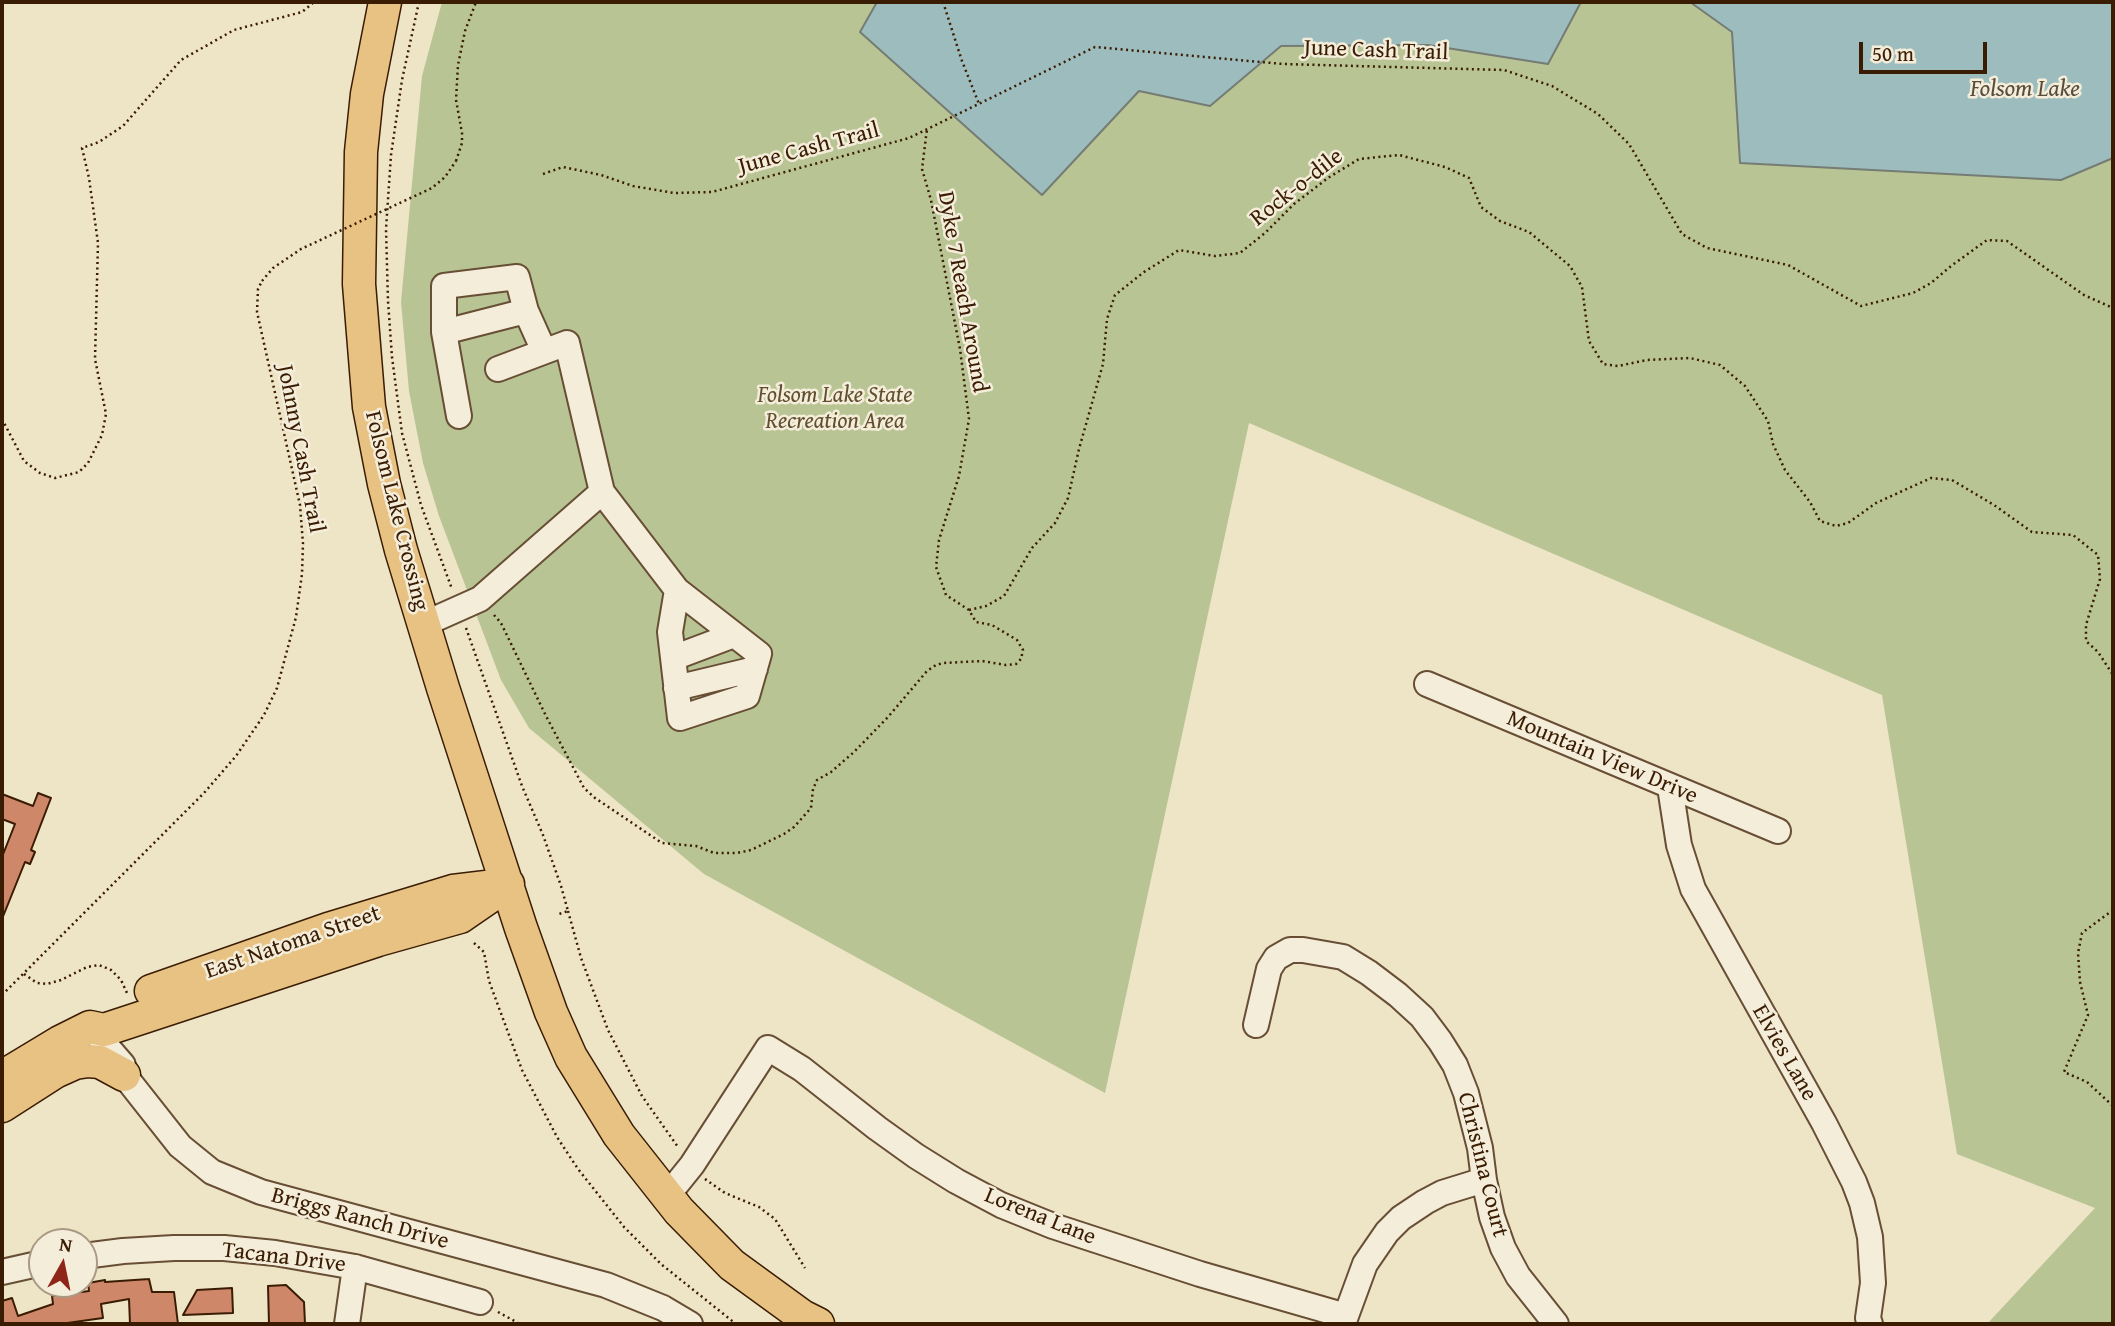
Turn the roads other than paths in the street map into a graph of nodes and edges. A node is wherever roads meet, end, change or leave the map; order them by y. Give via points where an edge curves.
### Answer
1 (384, 2) edge
2 (526, 311) junction
3 (444, 332) junction
4 (544, 351) junction
5 (498, 369) dead end
6 (459, 416) dead end
7 (602, 492) junction
8 (677, 590) junction
9 (424, 624) junction
10 (734, 635) junction
11 (673, 658) junction
12 (1427, 684) dead end
13 (1670, 787) junction
14 (1778, 831) dead end
15 (508, 884) junction
16 (1256, 1026) dead end
17 (90, 1027) junction
18 (124, 1075) junction
19 (2, 1077) edge
20 (2, 1106) edge
21 (1484, 1180) junction
22 (667, 1196) junction
23 (98, 1254) edge
24 (28, 1266) edge
25 (355, 1267) junction
26 (2, 1272) edge
27 (480, 1301) road end
28 (1344, 1320) edge
29 (347, 1324) edge
30 (690, 1324) edge
31 (818, 1324) edge
32 (1556, 1324) edge
33 (1870, 1324) edge

1 - 9 main road, Folsom Lake Crossing via 361,152 359,284 369,407 384,484
2 - 3 street
2 - 3 street via 517,277 444,286
2 - 4 street
3 - 6 street
4 - 5 street
4 - 7 street via 567,343
7 - 8 street
7 - 9 street via 470,604
8 - 10 street
8 - 11 street via 670,632
9 - 15 main road, Folsom Lake Crossing
10 - 11 street
10 - 11 street via 759,654 755,669 676,688
12 - 13 street, Mountain View Drive
13 - 14 street, Mountain View Drive
13 - 33 street, Elvies Lane via 1679,845 1693,889 1824,1122 1862,1203 1873,1272
15 - 17 main road, East Natoma Street via 460,917 104,1030
15 - 17 main road, East Natoma Street via 453,891 328,929 130,999 96,1013
15 - 22 main road via 570,1057 619,1135
16 - 21 street, Christina Court via 1269,969 1290,950 1343,957 1369,973 1422,1017 1455,1065 1480,1148
17 - 18 street, Briggs Ranch Drive via 123,1065
17 - 19 main road, East Natoma Street
18 - 20 main road via 100,1062 75,1063
18 - 30 street, Briggs Ranch Drive via 180,1146 212,1172 236,1183 606,1286
21 - 28 street via 1442,1193 1401,1218 1365,1264
21 - 32 street, Christina Court via 1503,1248 1518,1276
22 - 28 street, Lorena Lane via 768,1048 916,1156 1001,1205
22 - 31 main road via 732,1265
23 - 25 street, Tacana Drive via 224,1248
24 - 26 street
25 - 27 street, Tacana Drive
25 - 29 street

